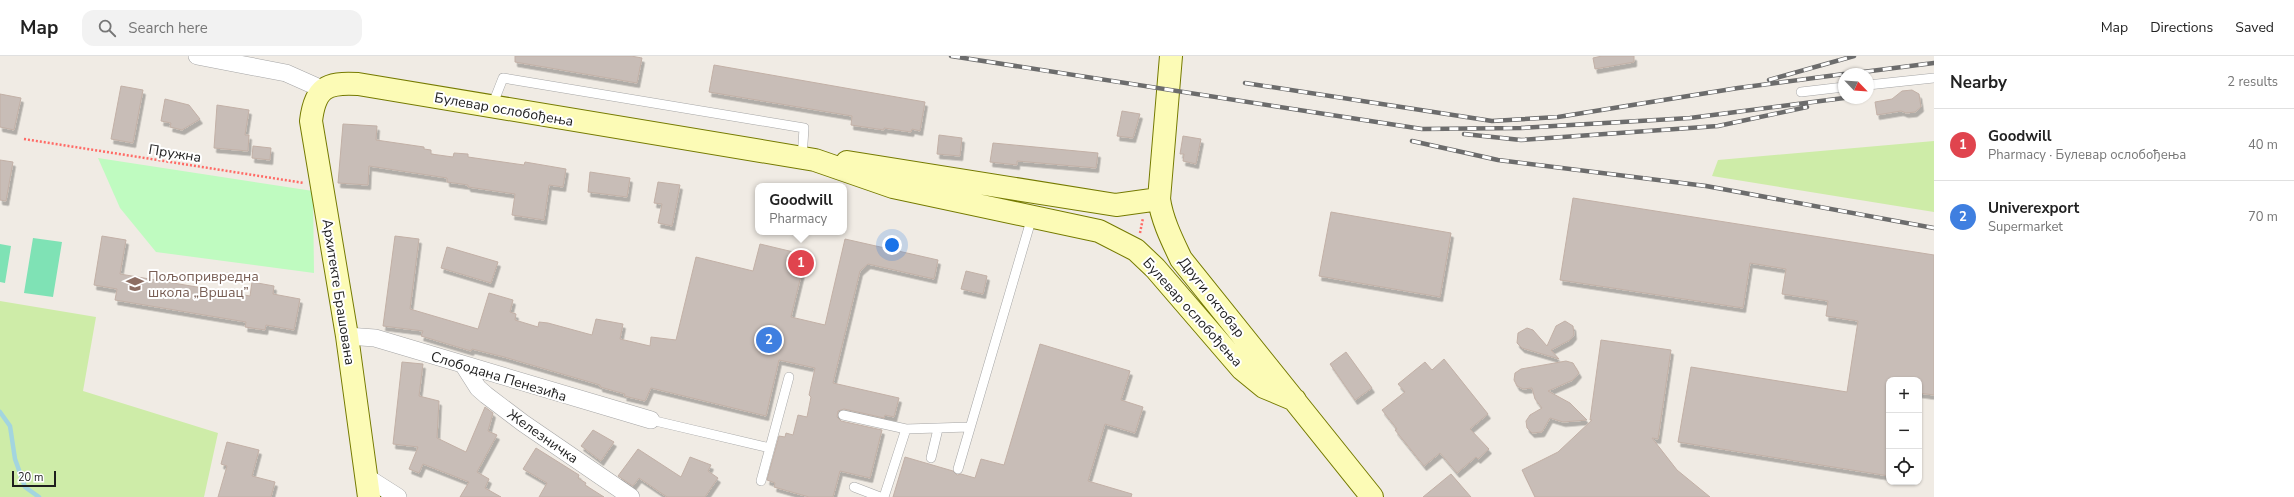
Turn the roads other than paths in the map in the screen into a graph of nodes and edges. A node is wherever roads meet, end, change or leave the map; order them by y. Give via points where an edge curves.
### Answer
1 (197, 56) edge
2 (1171, 56) edge
3 (1934, 78) edge
4 (1874, 84) edge
5 (1838, 88) edge
6 (322, 89) junction
7 (1800, 92) dead end
8 (492, 106) junction
9 (808, 159) junction
10 (913, 171) junction
11 (868, 179) junction
12 (924, 194) junction
13 (1153, 201) junction
14 (1032, 216) junction
15 (347, 336) junction
16 (464, 366) junction
17 (789, 377) dead end
18 (1294, 400) junction
19 (843, 414) dead end
20 (651, 420) joint
21 (969, 427) junction
22 (906, 429) junction
23 (938, 429) junction
24 (770, 448) junction
25 (931, 458) dead end
26 (958, 469) dead end
27 (761, 481) dead end
28 (367, 487) edge
29 (854, 487) dead end
30 (398, 497) edge
31 (631, 497) edge
32 (880, 497) edge
33 (884, 497) edge
34 (1372, 497) edge

1 - 6 street via 286,73
2 - 13 street, Други октобар
3 - 4 lane
5 - 7 lane
6 - 8 street, Булевар ослобођења via 332,84 358,84
6 - 15 street, Архитекте Брашована via 316,99 311,121
8 - 9 street, Булевар ослобођења
8 - 9 lane via 503,78 804,128
9 - 10 street, Булевар ослобођења
9 - 11 street, Булевар ослобођења
10 - 11 street, Булевар ослобођења
10 - 12 street
10 - 13 street, Булевар ослобођења via 1116,205
11 - 12 street, Булевар ослобођења
12 - 14 street, Булевар ослобођења
13 - 18 street, Други октобар via 1161,211 1181,259
14 - 18 street, Булевар ослобођења via 1099,231 1136,250 1155,268 1242,368 1264,388
14 - 21 lane
15 - 16 street, Слободана Пенезића via 375,338
15 - 28 street, Архитекте Брашована
16 - 20 street, Слободана Пенезића
16 - 31 street, Железничка via 478,388 486,395
17 - 24 lane
18 - 34 street, Други октобар
19 - 22 lane
20 - 24 lane
21 - 23 lane
21 - 26 lane
22 - 23 lane
22 - 33 lane
23 - 25 lane
24 - 27 lane
28 - 30 street
29 - 32 lane

